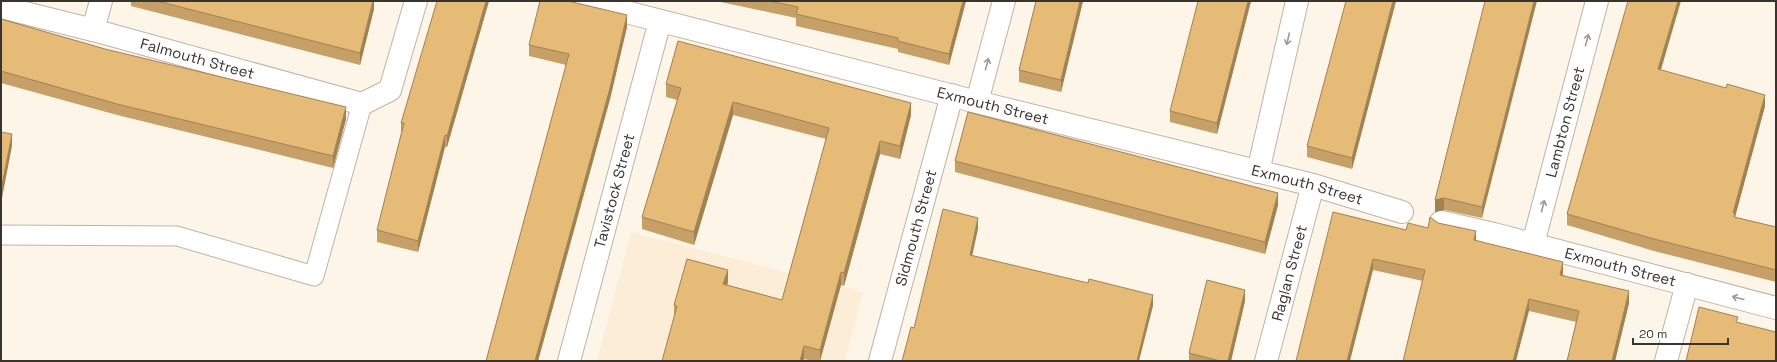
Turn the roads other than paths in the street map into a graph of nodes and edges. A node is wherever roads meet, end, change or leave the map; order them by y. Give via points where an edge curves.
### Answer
1 (101, 1) edge
2 (416, 1) edge
3 (583, 1) edge
4 (1004, 1) edge
5 (1297, 1) edge
6 (1597, 1) edge
7 (1, 7) edge
8 (660, 21) junction
9 (93, 30) junction
10 (952, 95) junction
11 (977, 102) junction
12 (362, 104) junction
13 (1258, 172) junction
14 (1314, 185) junction
15 (1402, 212) dead end
16 (1441, 222) edge
17 (1, 236) edge
18 (1533, 244) junction
19 (1687, 284) junction
20 (1776, 308) edge
21 (569, 361) edge
22 (880, 361) edge
23 (1266, 361) edge
24 (1666, 361) edge

1 - 9 street
2 - 12 street via 390,90
3 - 8 street, Exmouth Street
11 -> 4 street
5 -> 13 street
18 -> 6 street, Lambton Street
7 - 9 street, Falmouth Street
8 - 10 street, Exmouth Street
8 - 21 street, Tavistock Street
9 - 12 street, Falmouth Street
10 - 11 street, Exmouth Street
10 - 22 street, Sidmouth Street
11 - 13 street, Exmouth Street
12 - 17 lane via 314,276 177,236
13 - 14 street, Exmouth Street
14 - 15 street, Exmouth Street
14 - 23 street, Raglan Street
16 - 18 street, Exmouth Street
18 - 19 street, Exmouth Street
20 -> 19 street, Exmouth Street
19 - 24 street

